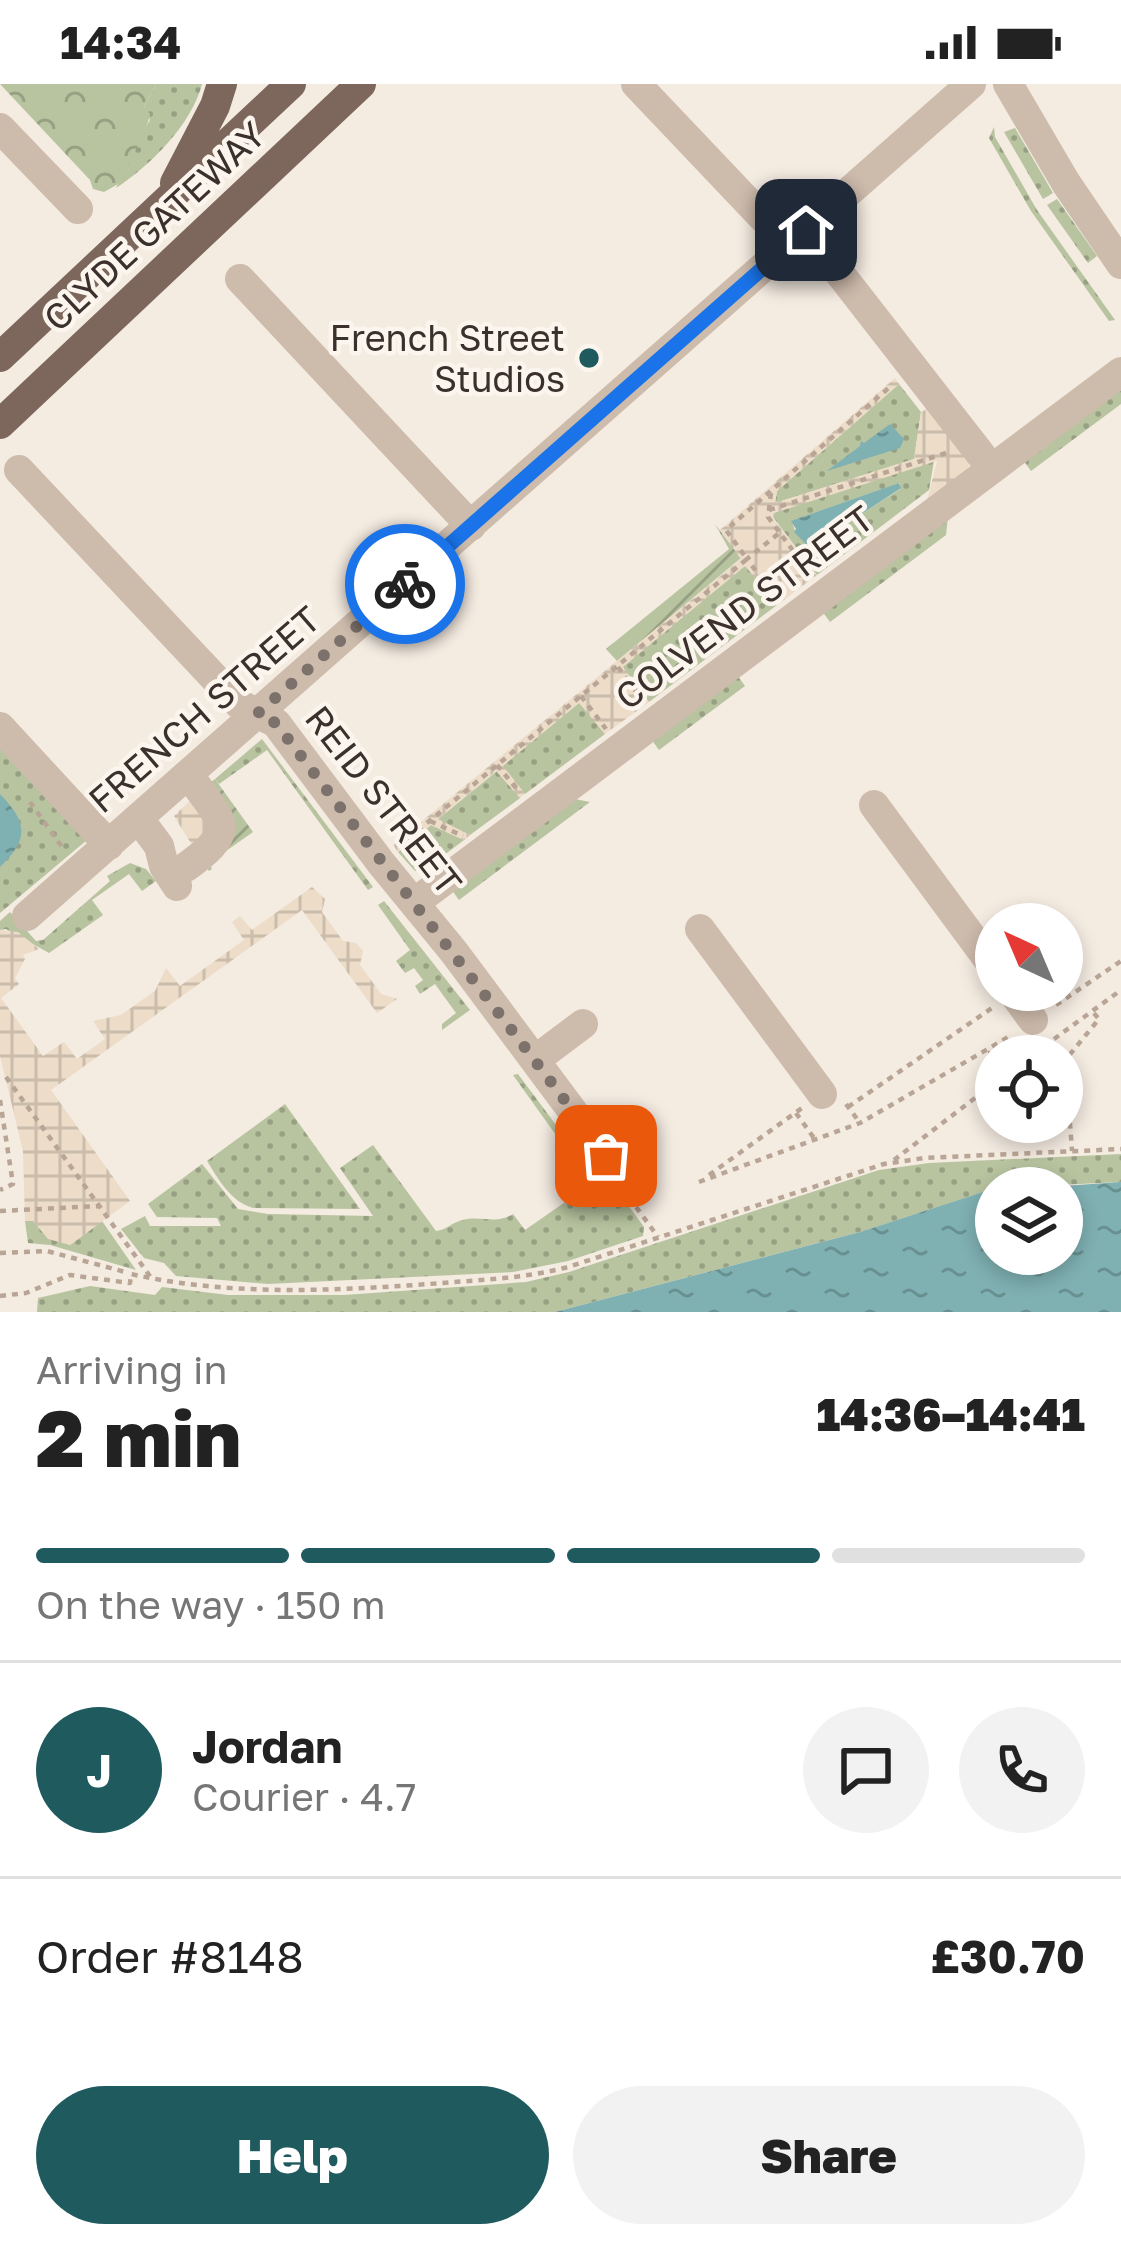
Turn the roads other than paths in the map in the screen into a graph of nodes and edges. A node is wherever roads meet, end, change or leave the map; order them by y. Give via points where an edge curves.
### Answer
1 (222, 84) edge
2 (361, 84) edge
3 (636, 84) edge
4 (971, 84) edge
5 (1008, 84) edge
6 (286, 85) edge
7 (935, 95) edge
8 (321, 122) junction
9 (0, 128) edge
10 (164, 205) junction
11 (78, 209) dead end
12 (798, 237) junction
13 (1121, 263) edge
14 (240, 279) dead end
15 (0, 357) edge
16 (1121, 372) edge
17 (0, 424) edge
18 (992, 469) junction
19 (19, 470) dead end
20 (471, 526) junction
21 (257, 714) junction
22 (0, 727) edge
23 (188, 775) junction
24 (874, 805) dead end
25 (139, 819) junction
26 (109, 845) junction
27 (414, 903) junction
28 (27, 916) dead end
29 (700, 929) dead end
30 (975, 941) edge
31 (1027, 1011) edge
32 (1034, 1020) road end
33 (583, 1024) dead end
34 (535, 1060) junction
35 (835, 1101) road end
36 (610, 1167) road end

1 - 10 main road
2 - 8 main road, CLYDE GATEWAY
3 - 12 street
4 - 7 street, FRENCH STREET
5 - 13 street
6 - 8 main road
6 - 10 main road, CLYDE GATEWAY
7 - 12 street, FRENCH STREET
8 - 17 main road, CLYDE GATEWAY
9 - 11 street
10 - 15 main road, CLYDE GATEWAY
12 - 18 street
12 - 20 street, FRENCH STREET
14 - 20 street
16 - 18 street, COLVEND STREET
18 - 27 street, COLVEND STREET
19 - 21 street, REID STREET
20 - 21 street, FRENCH STREET
21 - 23 street, FRENCH STREET
21 - 27 street, REID STREET via 276,723
22 - 26 street
23 - 25 street, FRENCH STREET
23 - 25 street via 222,830 186,878 177,856
24 - 30 street
25 - 26 street, FRENCH STREET
26 - 28 street, FRENCH STREET
27 - 34 street, REID STREET
29 - 35 street
31 - 32 street
33 - 34 street
34 - 36 street, REID STREET

